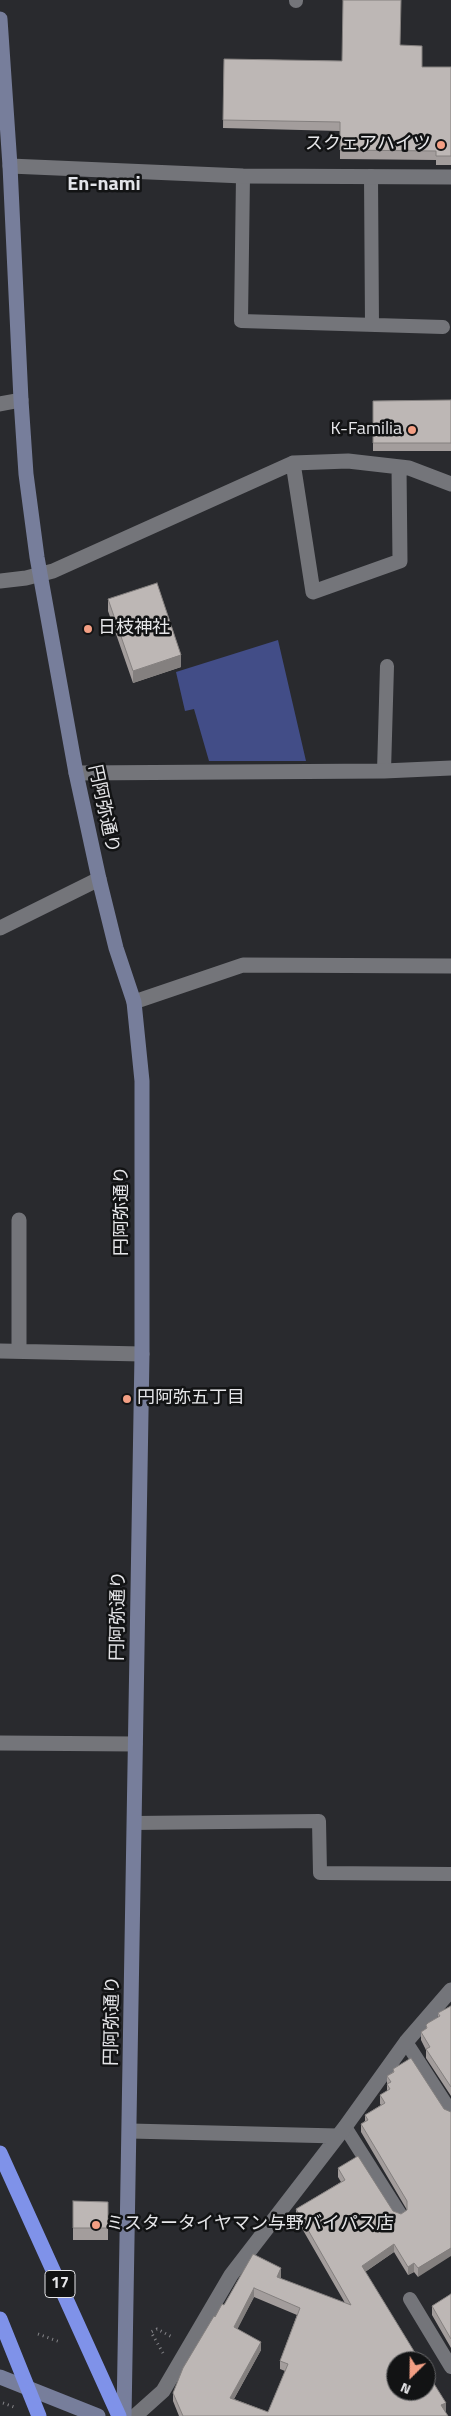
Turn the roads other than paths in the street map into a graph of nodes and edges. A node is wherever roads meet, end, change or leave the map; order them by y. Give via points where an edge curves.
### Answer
1 (0, 19) edge
2 (4, 125) edge
3 (10, 166) junction
4 (243, 176) junction
5 (371, 176) junction
6 (451, 177) edge
7 (372, 325) junction
8 (443, 327) dead end
9 (20, 400) junction
10 (0, 404) edge
11 (293, 463) junction
12 (399, 467) junction
13 (451, 484) edge
14 (40, 575) junction
15 (0, 581) edge
16 (386, 666) dead end
17 (451, 768) edge
18 (384, 771) junction
19 (76, 773) junction
20 (99, 879) junction
21 (0, 928) edge
22 (451, 966) edge
23 (134, 1002) junction
24 (19, 1220) dead end
25 (0, 1351) edge
26 (19, 1351) junction
27 (142, 1354) junction
28 (0, 1743) edge
29 (136, 1744) junction
30 (134, 1823) junction
31 (451, 1874) edge
32 (451, 1990) edge
33 (406, 2042) junction
34 (451, 2112) edge
35 (130, 2131) junction
36 (342, 2132) junction
37 (0, 2153) edge
38 (400, 2214) edge
39 (410, 2299) dead end
40 (0, 2319) edge
41 (451, 2367) edge
42 (0, 2377) edge
43 (26, 2387) junction
44 (39, 2416) edge
45 (98, 2416) edge
46 (119, 2416) edge
47 (124, 2416) edge
48 (135, 2416) edge

1 - 2 street, 円阿弥通り
2 - 3 street, 円阿弥通り
3 - 4 street
3 - 9 street, 円阿弥通り
4 - 5 street
4 - 7 lane via 241,321
5 - 6 street
5 - 7 lane
7 - 8 lane
9 - 10 street
9 - 14 street, 円阿弥通り
11 - 12 street via 348,461
11 - 12 street via 313,592 400,561
11 - 14 street
12 - 13 street
14 - 15 street
14 - 19 street, 円阿弥通り
16 - 18 lane
17 - 18 street
18 - 19 street
19 - 20 street, 円阿弥通り
20 - 21 street
20 - 23 street, 円阿弥通り via 116,948
22 - 23 street via 243,965
23 - 27 street, 円阿弥通り via 142,1081
24 - 26 street
25 - 26 street
26 - 27 street
27 - 29 street, 円阿弥通り
28 - 29 street
29 - 30 street, 円阿弥通り
30 - 31 lane via 320,1821 320,1873
30 - 35 street, 円阿弥通り
32 - 33 street
33 - 34 lane
33 - 36 street
35 - 36 street
35 - 47 street, 円阿弥通り
36 - 38 lane
36 - 48 street via 231,2275 163,2391
37 - 46 highway, 17
39 - 41 lane
40 - 43 highway
42 - 43 street
43 - 44 highway
43 - 45 street

